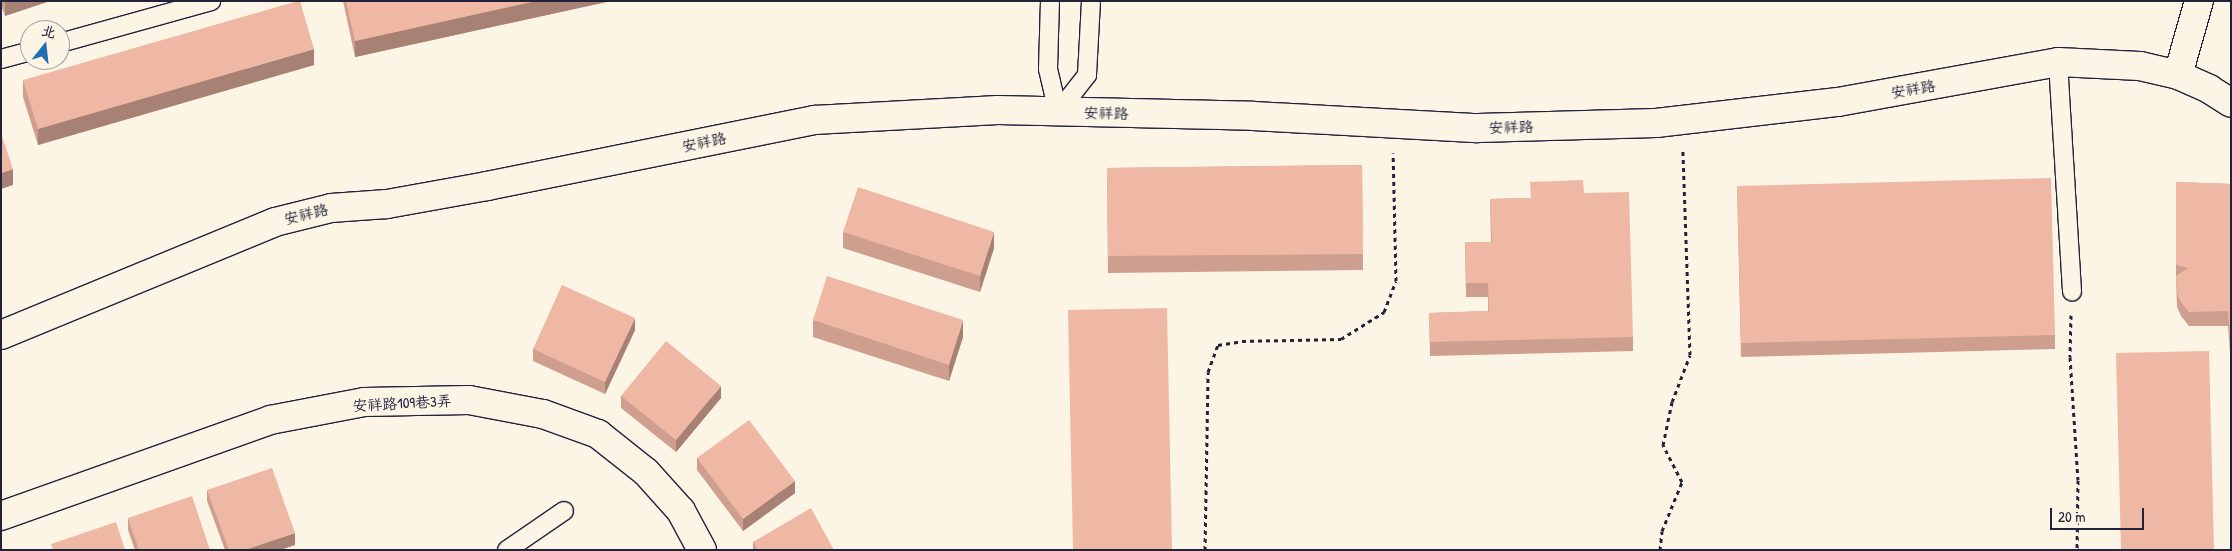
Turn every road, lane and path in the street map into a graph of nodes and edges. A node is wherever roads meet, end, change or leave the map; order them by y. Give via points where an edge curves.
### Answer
1 (211, 1) edge
2 (1050, 1) edge
3 (1091, 1) edge
4 (2200, 1) edge
5 (70, 40) edge
6 (20, 54) edge
7 (1, 59) edge
8 (2058, 62) junction
9 (2178, 75) junction
10 (2231, 103) edge
11 (1058, 112) junction
12 (1682, 119) junction
13 (1392, 124) junction
14 (2072, 292) joint
15 (1, 335) edge
16 (564, 511) dead end
17 (1, 516) edge
18 (507, 550) edge
19 (702, 550) edge
20 (1205, 550) edge
21 (1660, 550) edge
22 (2077, 550) edge

1 - 5 lane
2 - 11 lane via 1048,69
3 - 11 lane via 1087,75
4 - 9 street
6 - 7 lane
8 - 9 street, 安祥路 via 2140,66
8 - 12 street, 安祥路 via 1838,102
8 - 14 lane
9 - 10 street, 安祥路
11 - 13 street, 安祥路 via 1253,116
11 - 15 street, 安祥路 via 998,110 814,120 487,186 387,204 331,208 275,222
12 - 13 street, 安祥路 via 1656,123 1478,128
12 - 21 path via 1690,355 1672,402 1663,445 1682,482 1662,531
13 - 20 path via 1396,280 1384,312 1341,339 1242,341 1218,345 1208,372
14 - 22 path via 2070,357 2078,480
16 - 18 lane
17 - 19 street, 安祥路109巷3弄 via 270,420 364,402 469,400 543,414 598,434 646,472 681,511

